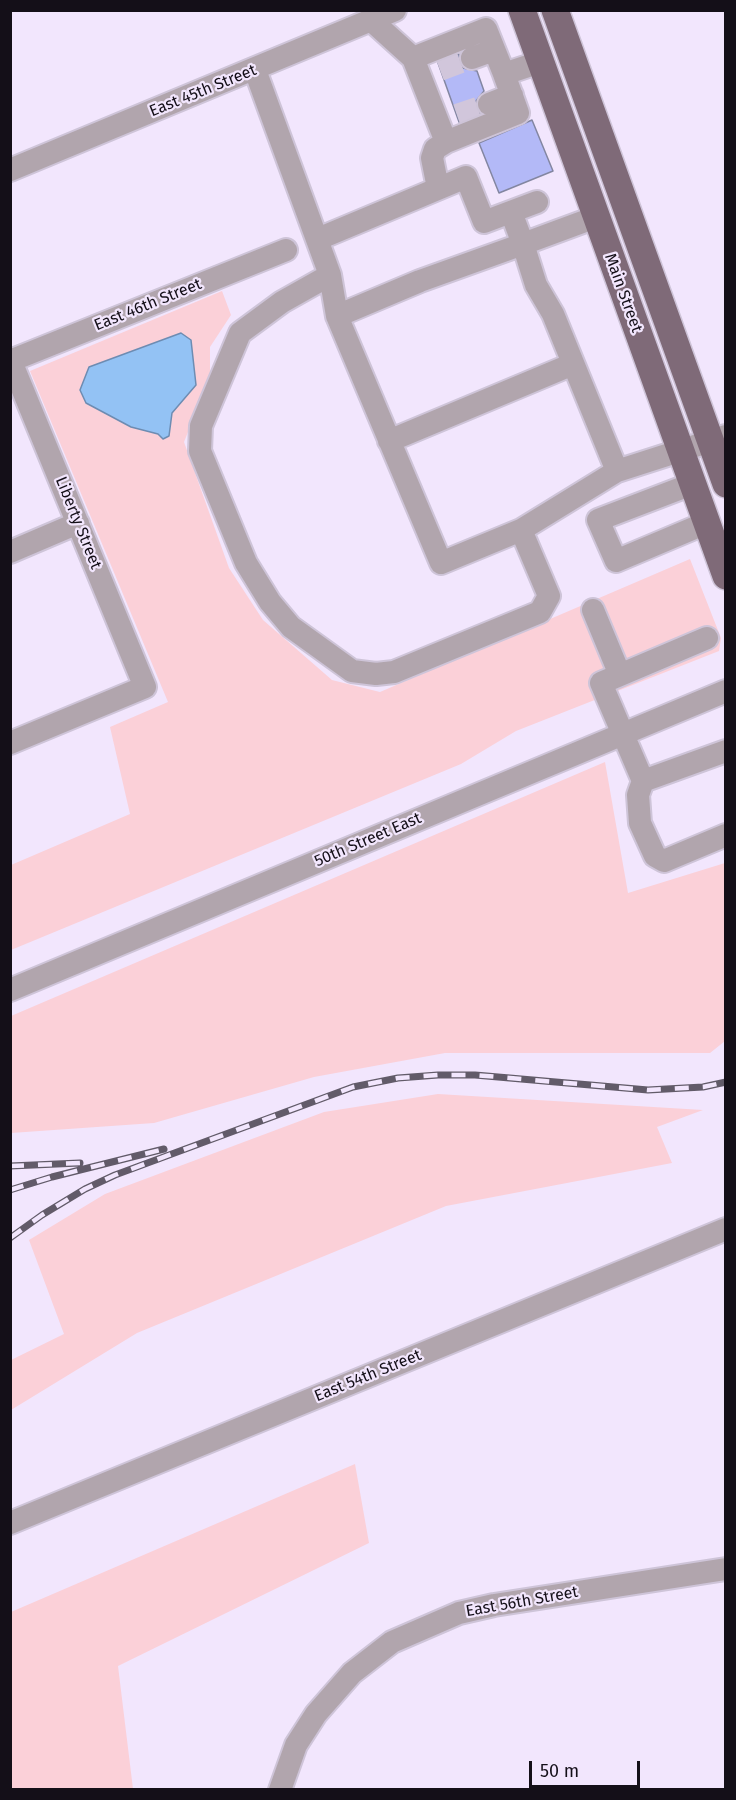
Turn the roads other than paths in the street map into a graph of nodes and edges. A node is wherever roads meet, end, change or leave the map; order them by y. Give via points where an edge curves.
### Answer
1 (395, 10) edge
2 (522, 10) edge
3 (555, 10) edge
4 (371, 20) junction
5 (494, 50) junction
6 (472, 58) tunnel mouth
7 (540, 62) junction
8 (424, 68) junction
9 (255, 70) junction
10 (508, 85) junction
11 (489, 104) tunnel mouth
12 (447, 126) junction
13 (10, 170) edge
14 (438, 189) junction
15 (537, 202) dead end
16 (511, 212) junction
17 (596, 217) junction
18 (318, 238) junction
19 (523, 244) junction
20 (286, 250) dead end
21 (330, 275) junction
22 (337, 316) junction
23 (11, 360) edge
24 (573, 363) junction
25 (718, 438) edge
26 (389, 441) junction
27 (680, 450) junction
28 (617, 471) junction
29 (692, 484) junction
30 (726, 484) edge
31 (78, 523) junction
32 (706, 524) junction
33 (521, 530) junction
34 (10, 552) edge
35 (726, 576) edge
36 (593, 610) dead end
37 (707, 638) dead end
38 (620, 675) junction
39 (726, 691) edge
40 (624, 733) junction
41 (10, 743) edge
42 (726, 751) edge
43 (644, 781) junction
44 (726, 835) edge
45 (10, 990) edge
46 (726, 1229) edge
47 (10, 1523) edge
48 (726, 1569) edge
49 (280, 1790) edge

1 - 4 street, East 45th Street
2 - 7 main road, Main Street
3 - 25 main road, Main Street
4 - 8 street
4 - 9 street, East 45th Street
5 - 6 street
5 - 8 street via 486,29
5 - 10 street
7 - 10 street
7 - 17 main road, Main Street
8 - 12 street
9 - 13 street, East 45th Street
9 - 18 street
10 - 11 street
10 - 12 street via 518,113
12 - 14 street via 432,158
14 - 16 street via 466,177 484,222
14 - 18 street
15 - 16 street
16 - 19 street
17 - 19 street
17 - 27 main road, Main Street
18 - 21 street
19 - 22 street
19 - 24 street via 536,285
20 - 23 street, East 46th Street
21 - 22 street
21 - 33 street via 282,302 240,333 201,426 200,452 246,563 270,602 291,627 352,671 394,672 540,612 549,596
22 - 26 street
23 - 31 street, Liberty Street
24 - 26 street
24 - 28 street
25 - 27 street
25 - 30 main road, Main Street
26 - 33 street via 441,563
27 - 28 street
27 - 29 main road, Main Street
28 - 33 street
29 - 32 main road, Main Street
29 - 32 street via 598,519 616,561
31 - 34 street
31 - 41 street, Liberty Street via 145,687
32 - 35 main road, Main Street
36 - 38 street
37 - 38 street
38 - 40 street via 601,683
39 - 40 street, 50th Street East
40 - 43 street
40 - 45 street, 50th Street East
42 - 43 street
43 - 44 street via 638,795 640,823 655,856 664,861
46 - 47 street, East 54th Street
48 - 49 street, East 56th Street via 494,1605 459,1613 392,1642 352,1673 316,1714 296,1745

